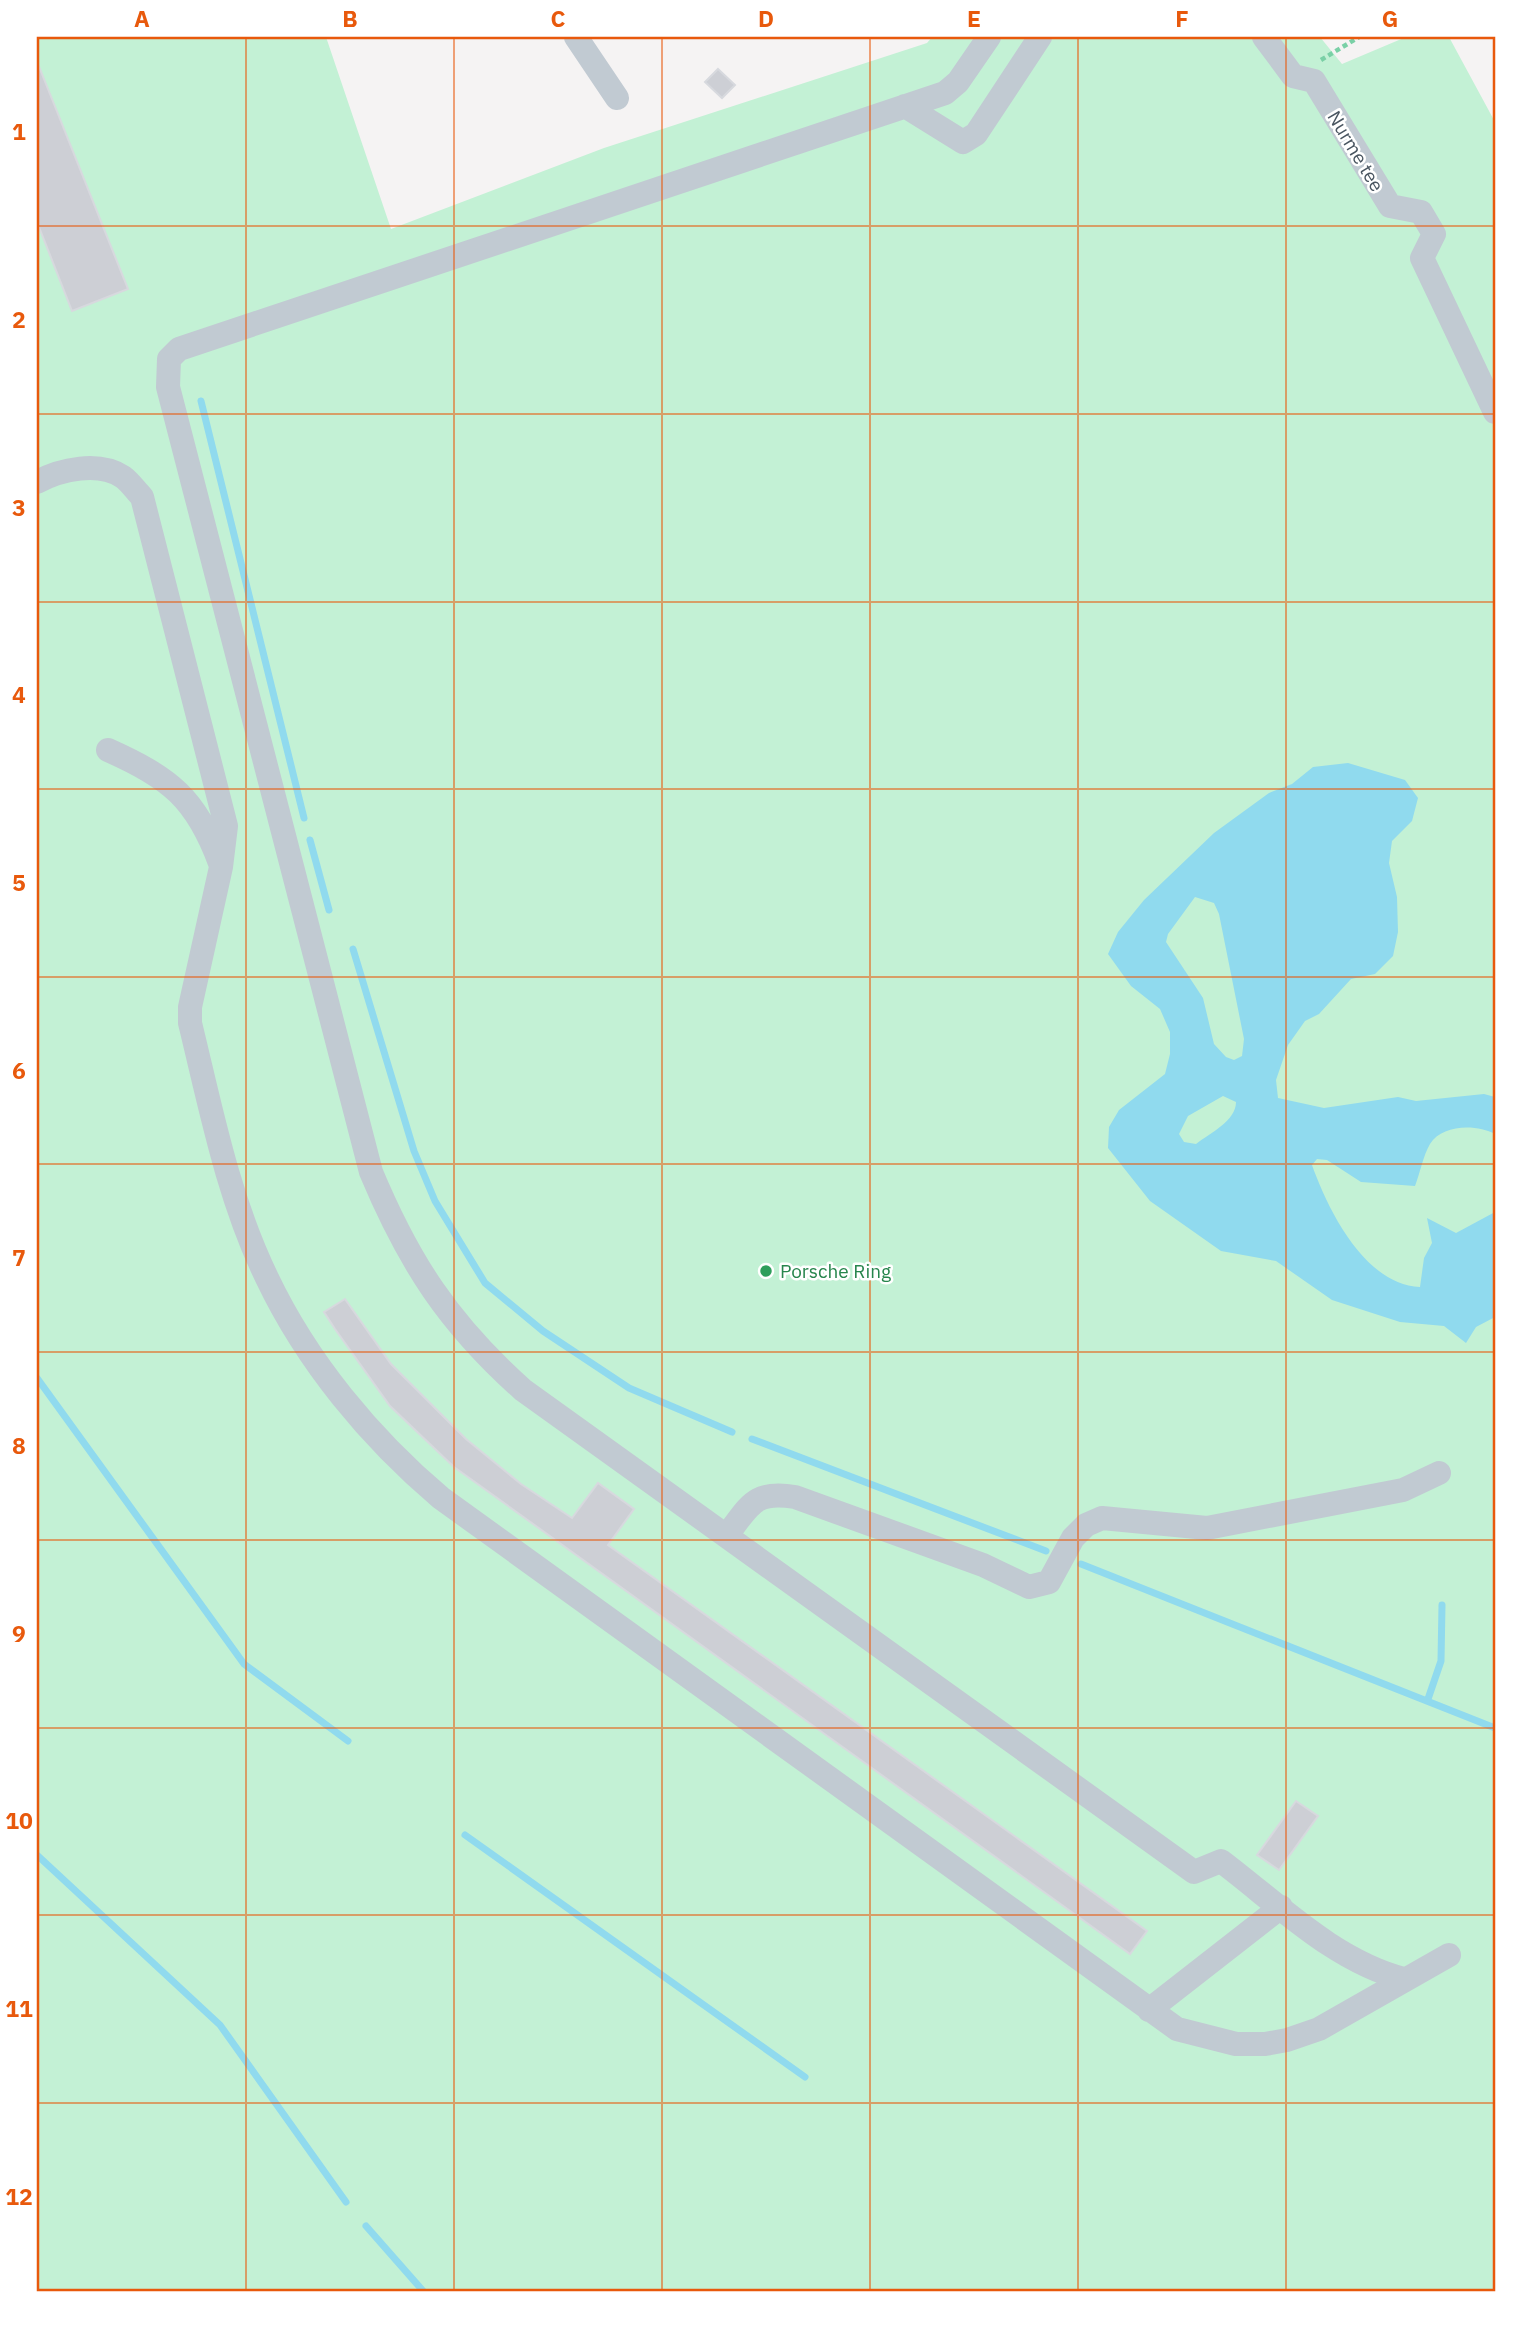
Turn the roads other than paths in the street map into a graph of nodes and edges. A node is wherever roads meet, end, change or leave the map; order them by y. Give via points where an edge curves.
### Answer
1 (576, 37) edge
2 (989, 37) edge
3 (1040, 37) edge
4 (1264, 37) edge
5 (617, 98) dead end
6 (905, 106) junction
7 (1495, 412) edge
8 (37, 482) edge
9 (108, 750) dead end
10 (221, 867) junction
11 (1439, 1473) dead end
12 (726, 1536) junction
13 (1281, 1907) junction
14 (1449, 1955) dead end
15 (1404, 1979) junction
16 (1149, 2010) junction

1 - 5 lane
2 - 6 lane via 945,93
3 - 6 lane via 976,134 963,142
4 - 7 lane, Nurme tee via 1293,76 1314,80 1390,206 1421,212 1434,234 1422,258
6 - 12 lane via 179,349 169,359 166,373 371,1172 393,1224 418,1271 486,1357 523,1390
8 - 10 lane via 90,467 104,468 124,477 142,497 223,804 226,825
9 - 10 lane via 152,770 179,792 207,828
10 - 16 lane via 190,1023 243,1222 267,1278 328,1378 404,1466 441,1498
11 - 12 lane via 1403,1490 1207,1528 1102,1518 1073,1538 1049,1582 1028,1587 983,1565 784,1495 760,1496
12 - 13 lane via 1194,1872 1221,1861
13 - 15 lane via 1335,1949 1373,1971
13 - 16 lane
14 - 15 lane
15 - 16 lane via 1320,2029 1265,2044 1204,2038 1177,2029

